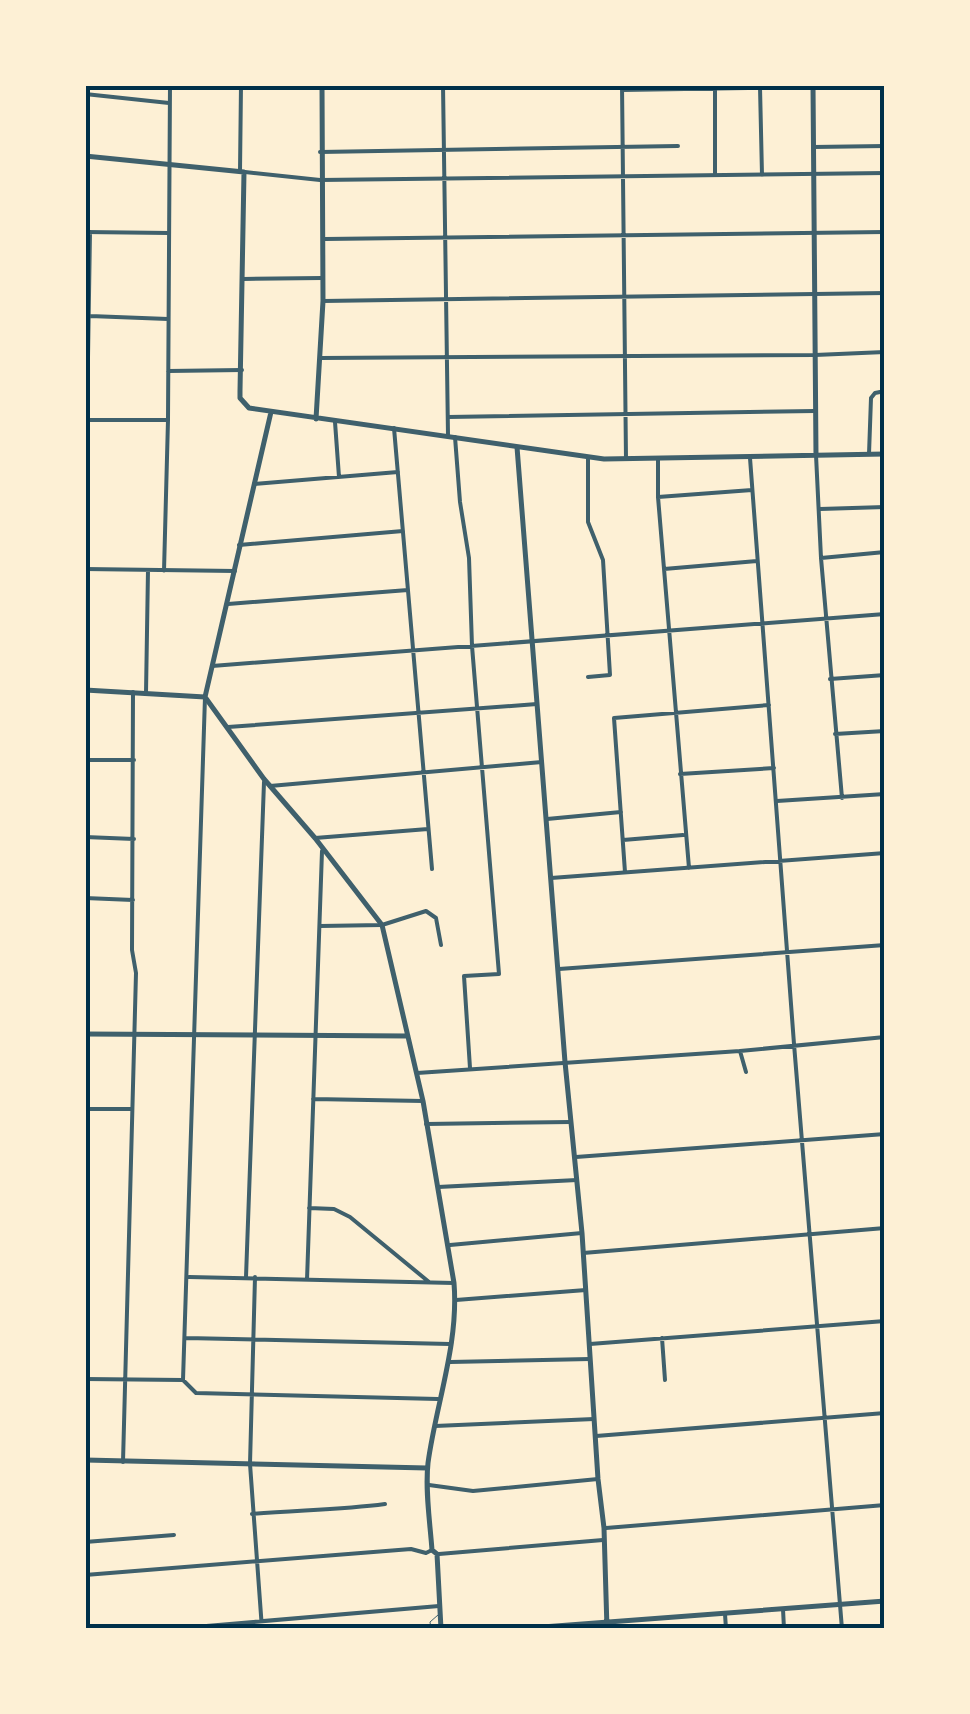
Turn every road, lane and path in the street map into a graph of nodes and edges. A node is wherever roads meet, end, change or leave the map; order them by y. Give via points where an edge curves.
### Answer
1 (170, 85) edge
2 (241, 85) edge
3 (322, 85) edge
4 (443, 85) edge
5 (813, 86) edge
6 (885, 86) edge
7 (622, 87) edge
8 (760, 87) edge
9 (715, 88) junction
10 (85, 94) edge
11 (169, 103) junction
12 (678, 146) dead end
13 (885, 146) edge
14 (813, 147) junction
15 (622, 148) junction
16 (443, 150) junction
17 (320, 152) junction
18 (85, 156) edge
19 (170, 164) junction
20 (242, 171) junction
21 (885, 173) edge
22 (762, 174) junction
23 (814, 174) junction
24 (716, 175) junction
25 (622, 176) junction
26 (320, 180) junction
27 (444, 180) junction
28 (87, 232) edge
29 (814, 232) junction
30 (885, 232) edge
31 (169, 233) junction
32 (623, 234) junction
33 (321, 239) junction
34 (445, 240) junction
35 (322, 278) junction
36 (243, 279) junction
37 (885, 293) edge
38 (814, 294) junction
39 (623, 295) junction
40 (447, 298) junction
41 (323, 301) junction
42 (90, 316) junction
43 (168, 319) junction
44 (885, 352) edge
45 (815, 355) junction
46 (625, 356) junction
47 (446, 357) junction
48 (320, 358) junction
49 (242, 370) junction
50 (168, 371) junction
51 (885, 391) edge
52 (815, 411) junction
53 (271, 412) junction
54 (625, 416) junction
55 (448, 417) junction
56 (316, 419) junction
57 (168, 420) junction
58 (335, 422) junction
59 (87, 423) edge
60 (394, 428) junction
61 (451, 436) junction
62 (517, 447) junction
63 (870, 454) junction
64 (885, 454) edge
65 (816, 456) junction
66 (588, 458) junction
67 (750, 458) junction
68 (626, 459) junction
69 (658, 460) junction
70 (398, 472) junction
71 (339, 477) junction
72 (254, 484) junction
73 (752, 490) junction
74 (658, 497) junction
75 (885, 507) edge
76 (818, 509) junction
77 (403, 531) junction
78 (85, 545) edge
79 (238, 546) junction
80 (885, 552) edge
81 (821, 558) junction
82 (757, 561) junction
83 (85, 569) edge
84 (664, 569) junction
85 (148, 570) junction
86 (164, 570) junction
87 (235, 571) junction
88 (408, 590) junction
89 (228, 604) junction
90 (885, 614) edge
91 (827, 619) junction
92 (763, 624) junction
93 (669, 630) junction
94 (606, 634) junction
95 (533, 642) junction
96 (472, 646) junction
97 (415, 651) junction
98 (211, 666) junction
99 (885, 675) edge
100 (588, 677) dead end
101 (830, 678) junction
102 (85, 690) edge
103 (133, 692) junction
104 (146, 693) junction
105 (205, 696) junction
106 (537, 704) junction
107 (770, 705) junction
108 (477, 708) junction
109 (677, 711) junction
110 (419, 714) junction
111 (226, 727) junction
112 (885, 731) edge
113 (835, 734) junction
114 (85, 760) edge
115 (134, 760) junction
116 (542, 762) junction
117 (482, 768) junction
118 (774, 768) junction
119 (423, 774) junction
120 (680, 774) junction
121 (264, 778) junction
122 (270, 786) junction
123 (885, 794) edge
124 (842, 798) junction
125 (777, 801) junction
126 (621, 812) junction
127 (547, 819) junction
128 (428, 829) junction
129 (685, 835) junction
130 (85, 838) edge
131 (315, 838) junction
132 (134, 839) junction
133 (623, 840) junction
134 (322, 846) junction
135 (885, 853) edge
136 (782, 861) junction
137 (432, 868) dead end
138 (688, 868) junction
139 (625, 874) junction
140 (551, 878) junction
141 (85, 898) edge
142 (133, 900) junction
143 (382, 924) junction
144 (320, 926) junction
145 (440, 945) dead end
146 (885, 945) edge
147 (788, 954) junction
148 (559, 969) junction
149 (85, 1034) edge
150 (194, 1034) junction
151 (134, 1036) junction
152 (254, 1036) junction
153 (316, 1036) junction
154 (408, 1036) junction
155 (885, 1037) edge
156 (794, 1044) junction
157 (740, 1051) junction
158 (565, 1062) junction
159 (470, 1068) junction
160 (417, 1072) junction
161 (746, 1072) dead end
162 (313, 1099) junction
163 (423, 1101) junction
164 (132, 1109) junction
165 (85, 1110) edge
166 (572, 1122) junction
167 (426, 1124) junction
168 (885, 1134) edge
169 (803, 1140) junction
170 (576, 1157) junction
171 (577, 1180) junction
172 (438, 1186) junction
173 (309, 1208) junction
174 (885, 1228) edge
175 (582, 1233) junction
176 (811, 1234) junction
177 (450, 1245) junction
178 (583, 1253) junction
179 (246, 1276) junction
180 (188, 1277) junction
181 (255, 1277) junction
182 (307, 1280) junction
183 (430, 1283) junction
184 (454, 1284) junction
185 (586, 1290) junction
186 (456, 1300) junction
187 (885, 1321) edge
188 (818, 1326) junction
189 (186, 1338) junction
190 (662, 1338) junction
191 (252, 1340) junction
192 (450, 1344) junction
193 (590, 1344) junction
194 (590, 1359) junction
195 (448, 1362) junction
196 (85, 1379) edge
197 (125, 1380) junction
198 (183, 1380) junction
199 (665, 1380) dead end
200 (252, 1394) junction
201 (440, 1399) junction
202 (885, 1413) edge
203 (826, 1418) junction
204 (594, 1419) junction
205 (435, 1426) junction
206 (596, 1436) junction
207 (85, 1460) edge
208 (123, 1462) junction
209 (250, 1464) junction
210 (428, 1468) junction
211 (598, 1479) junction
212 (428, 1485) junction
213 (384, 1504) dead end
214 (885, 1505) edge
215 (833, 1509) junction
216 (252, 1514) junction
217 (604, 1528) junction
218 (174, 1535) dead end
219 (604, 1540) junction
220 (85, 1542) edge
221 (434, 1552) junction
222 (256, 1561) junction
223 (85, 1575) edge
224 (885, 1601) edge
225 (840, 1604) junction
226 (440, 1609) junction
227 (783, 1609) junction
228 (724, 1612) junction
229 (668, 1617) junction
230 (261, 1622) junction
231 (607, 1625) edge
232 (171, 1629) edge
233 (262, 1629) edge
234 (431, 1629) edge
235 (442, 1629) edge
236 (516, 1629) edge
237 (669, 1629) edge
238 (726, 1629) edge
239 (784, 1629) edge
240 (842, 1629) edge

1 - 11 street
2 - 20 street
3 - 17 street
4 - 16 street
5 - 6 street
5 - 8 street
5 - 14 street
7 - 9 street
7 - 15 street
8 - 9 street
8 - 22 street
9 - 24 street
10 - 11 street
11 - 19 street
12 - 15 street
13 - 14 street
14 - 23 street
15 - 16 street
15 - 25 street
16 - 17 street
16 - 27 street
17 - 26 street
18 - 19 street
19 - 20 street
19 - 31 street
20 - 26 street
20 - 36 street
21 - 23 street
22 - 23 street
22 - 24 street
23 - 29 street
24 - 25 street
25 - 27 street
25 - 32 street
26 - 27 street
26 - 33 street
27 - 34 street
28 - 31 street
28 - 42 street
29 - 30 street
29 - 32 street
29 - 38 street
31 - 43 street
32 - 34 street
32 - 39 street
33 - 34 street
33 - 35 street
34 - 40 street
35 - 36 street
35 - 41 street
36 - 49 street
37 - 38 street
38 - 39 street
38 - 45 street
39 - 40 street
39 - 46 street
40 - 41 street
40 - 47 street
41 - 48 street
42 - 43 street
42 - 59 street
43 - 50 street
44 - 45 street
45 - 46 street
45 - 52 street
46 - 47 street
46 - 54 street
47 - 48 street
47 - 55 street
48 - 56 street
49 - 50 street
49 - 53 street via 240,398
50 - 57 street
51 - 63 street via 870,398
52 - 54 street
52 - 65 street
53 - 56 street
53 - 72 street
54 - 55 street
54 - 68 street
55 - 61 street
56 - 58 street
57 - 59 street
57 - 86 street
58 - 60 street
58 - 71 street
59 - 78 street
60 - 61 street
60 - 70 street
61 - 62 street
61 - 96 street via 469,558
62 - 66 street
62 - 95 street
63 - 64 street
63 - 65 street
65 - 67 street
65 - 76 street
66 - 68 street
66 - 94 street via 588,522 603,560
67 - 69 street
67 - 73 street
68 - 69 street
69 - 74 street
70 - 71 street
70 - 77 street
71 - 72 street
72 - 79 street
73 - 74 street
73 - 82 street
74 - 84 street
75 - 76 street
76 - 81 street
77 - 79 street
77 - 88 street
79 - 87 street
80 - 81 street
81 - 91 street
82 - 84 street
82 - 92 street
83 - 85 street
84 - 93 street
85 - 86 street
85 - 104 street
86 - 87 street
87 - 89 street
88 - 89 street
88 - 97 street
89 - 98 street
90 - 91 street
91 - 92 street
91 - 101 street
92 - 93 street
92 - 107 street
93 - 94 street
93 - 109 street
94 - 95 street
94 - 100 street via 610,675
95 - 96 street
95 - 106 street
96 - 97 street
96 - 108 street
97 - 98 street
97 - 110 street
98 - 105 street
99 - 101 street
101 - 113 street
102 - 103 street
103 - 104 street
103 - 115 street
104 - 105 street
105 - 111 street
105 - 150 street
106 - 108 street
106 - 116 street
107 - 109 street
107 - 118 street
108 - 110 street
108 - 117 street
109 - 120 street
109 - 126 street via 614,718
110 - 111 street
110 - 119 street
111 - 121 street
112 - 113 street
113 - 124 street
114 - 115 street
115 - 132 street
116 - 117 street
116 - 127 street
117 - 119 street
117 - 159 street via 498,974 464,976
118 - 120 street
118 - 125 street
119 - 122 street
119 - 128 street
120 - 129 street
121 - 122 street
121 - 152 street
122 - 131 street
123 - 124 street
124 - 125 street
125 - 136 street
126 - 127 street
126 - 133 street
127 - 140 street
128 - 131 street
128 - 137 street
129 - 133 street
129 - 138 street
130 - 132 street
131 - 134 street
132 - 142 street
133 - 139 street
134 - 143 street
134 - 144 street
135 - 136 street
136 - 138 street
136 - 147 street
138 - 139 street
139 - 140 street
140 - 148 street
141 - 142 street
142 - 151 street
143 - 144 street
143 - 145 street via 432,912
143 - 154 street
144 - 153 street
146 - 147 street
147 - 148 street
147 - 156 street
148 - 158 street
149 - 151 street
150 - 151 street
150 - 152 street
150 - 180 street
151 - 164 street
152 - 153 street
152 - 179 street
153 - 154 street
153 - 162 street
154 - 160 street
155 - 156 street
156 - 157 street
156 - 169 street
157 - 158 street
157 - 161 street
158 - 159 street
158 - 166 street
159 - 160 street
160 - 163 street
162 - 163 street
162 - 173 street
163 - 167 street
164 - 165 street
164 - 197 street
166 - 167 street
166 - 170 street
167 - 172 street
168 - 169 street
169 - 170 street
169 - 176 street
170 - 171 street
171 - 172 street
171 - 175 street
172 - 177 street
173 - 182 street
173 - 183 street via 350,1218
174 - 176 street
175 - 177 street
175 - 178 street
176 - 178 street
176 - 188 street
177 - 184 street
178 - 185 street
179 - 180 street
179 - 181 street
180 - 189 street
181 - 182 street
181 - 191 street
182 - 183 street
183 - 184 street
184 - 186 street
185 - 186 street
185 - 193 street
186 - 192 street
187 - 188 street
188 - 190 street
188 - 203 street
189 - 191 street
189 - 198 street
190 - 193 street
190 - 199 street
191 - 192 street
191 - 200 street
192 - 195 street
193 - 194 street
194 - 195 street
194 - 204 street
195 - 201 street
196 - 197 street
197 - 198 street
197 - 208 street
198 - 200 street via 196,1393
200 - 201 street
200 - 209 street
201 - 205 street
202 - 203 street
203 - 206 street
203 - 215 street
204 - 205 street
204 - 206 street
205 - 210 street
206 - 211 street
207 - 208 street
208 - 209 street
209 - 210 street
209 - 216 street
210 - 212 street
211 - 212 street via 473,1491
211 - 217 street
212 - 221 street
213 - 216 street
214 - 215 street
215 - 217 street
215 - 225 street
216 - 222 street
217 - 219 street
218 - 220 street
219 - 221 street
219 - 231 street
221 - 222 street
221 - 226 street
222 - 223 street
222 - 230 street
224 - 225 street
225 - 227 street
225 - 240 street
226 - 230 street
226 - 234 lane
226 - 235 street
227 - 228 street
227 - 239 street
228 - 229 street
228 - 238 street
229 - 231 street
229 - 237 street
230 - 232 street
230 - 233 street
231 - 236 street

